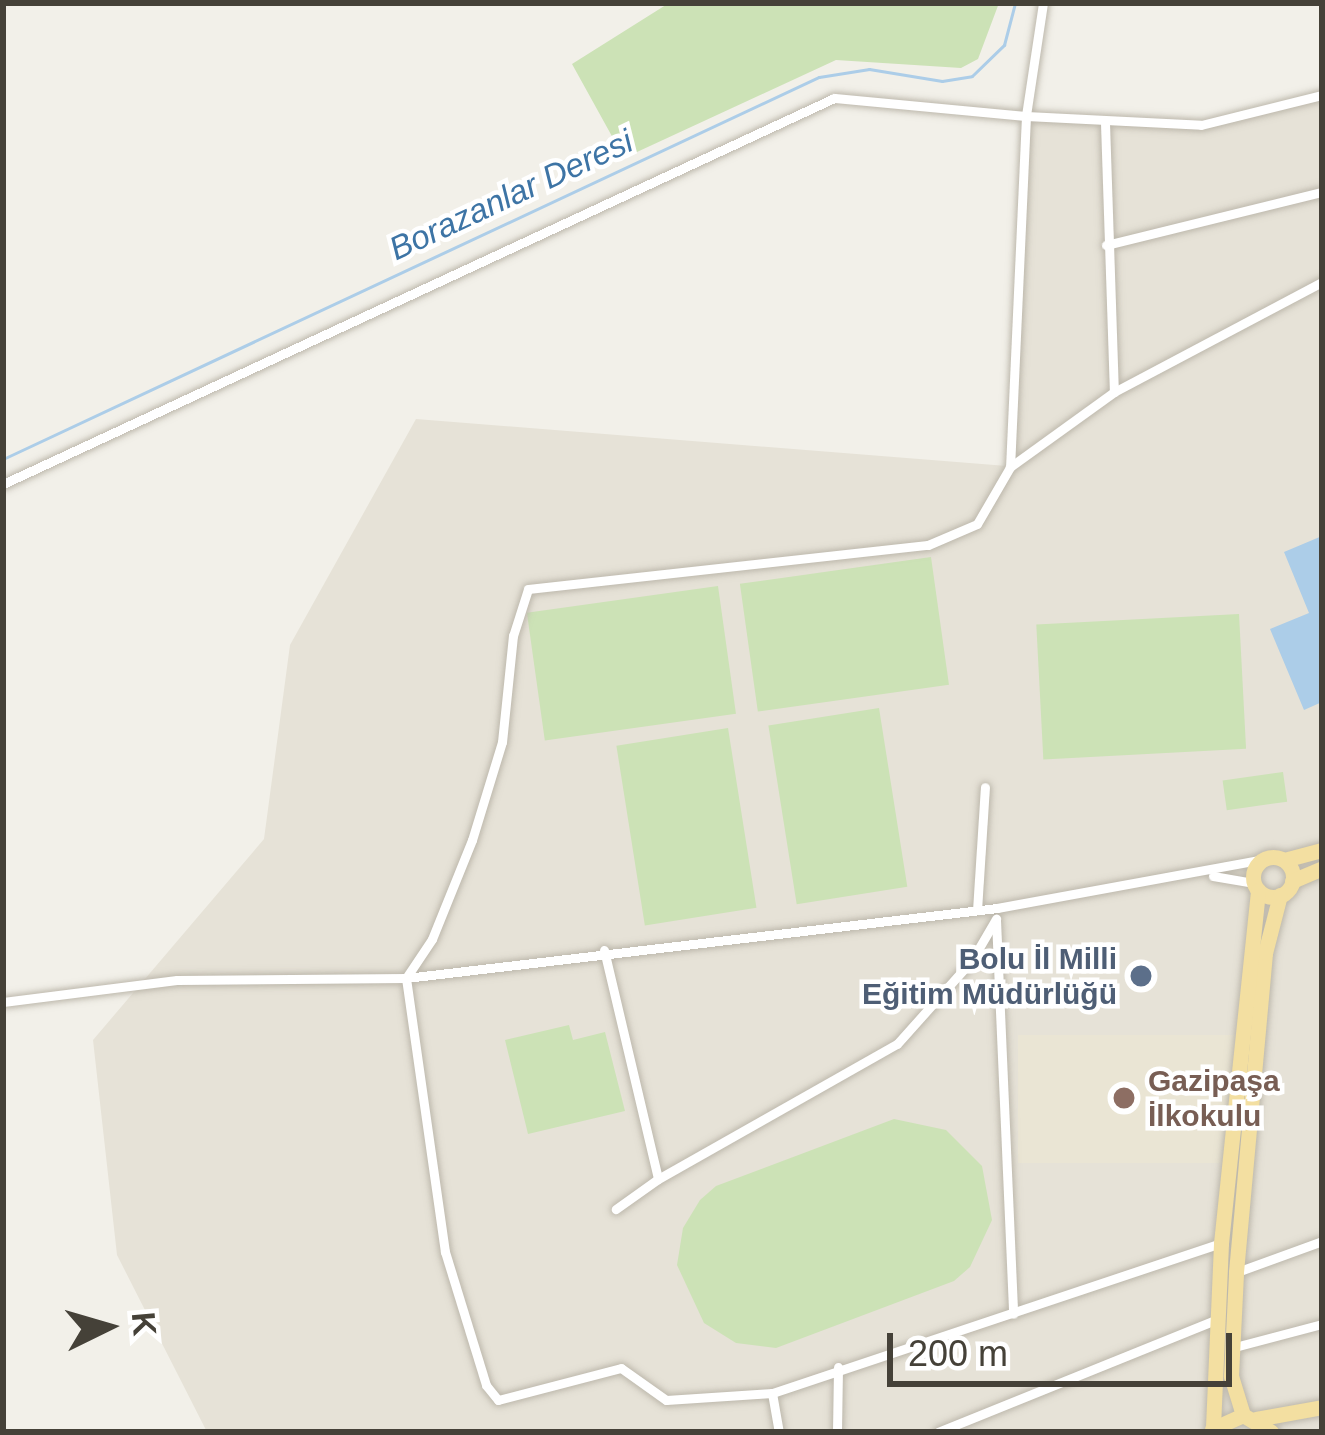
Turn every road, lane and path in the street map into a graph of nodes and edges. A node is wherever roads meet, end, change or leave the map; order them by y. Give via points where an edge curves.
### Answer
1 (1043, 3) edge
2 (1322, 94) edge
3 (1026, 116) junction
4 (1106, 122) junction
5 (1322, 192) edge
6 (1106, 245) junction
7 (1322, 281) edge
8 (1114, 392) junction
9 (1010, 467) junction
10 (3, 484) edge
11 (985, 787) dead end
12 (1322, 850) edge
13 (1264, 859) junction
14 (1284, 860) junction
15 (1322, 868) edge
16 (1208, 875) junction
17 (1292, 881) junction
18 (1256, 887) junction
19 (1280, 895) junction
20 (977, 910) junction
21 (996, 914) junction
22 (604, 950) junction
23 (406, 978) junction
24 (3, 1001) edge
25 (658, 1179) junction
26 (616, 1209) dead end
27 (1322, 1241) edge
28 (1221, 1243) junction
29 (1236, 1272) junction
30 (1013, 1314) junction
31 (1217, 1319) junction
32 (1322, 1324) edge
33 (1232, 1348) junction
34 (838, 1366) junction
35 (772, 1394) junction
36 (1322, 1407) edge
37 (1249, 1417) junction
38 (1211, 1430) edge
39 (778, 1432) edge
40 (837, 1432) edge
41 (938, 1432) edge
42 (1271, 1432) edge

1 - 3 street
2 - 4 street via 1202,125
3 - 4 street
3 - 9 street
3 - 10 street via 834,98
4 - 6 street
5 - 6 street
6 - 8 street
7 - 8 street
8 - 9 street
9 - 23 street via 977,524 928,545 528,589 484,801 432,939
11 - 20 street
12 - 14 main road
13 - 14 main road
13 - 16 street
13 - 18 main road
14 - 17 main road
15 - 17 main road
16 - 18 street
16 - 21 street
17 - 19 main road
18 - 19 main road
18 - 28 main road
19 - 29 main road via 1265,953
20 - 21 street
20 - 22 street
21 - 25 street via 972,960 897,1044
21 - 30 street
22 - 23 street
22 - 25 street
23 - 24 street via 177,980
23 - 35 street via 445,1252 492,1395 517,1400 620,1368 666,1400
25 - 26 street
27 - 29 street
28 - 30 street
28 - 31 main road
29 - 33 main road
30 - 34 street
31 - 38 main road
31 - 41 street
32 - 33 street
33 - 37 main road
34 - 35 street
34 - 40 street
35 - 39 street
36 - 37 main road
37 - 38 main road
37 - 42 main road

